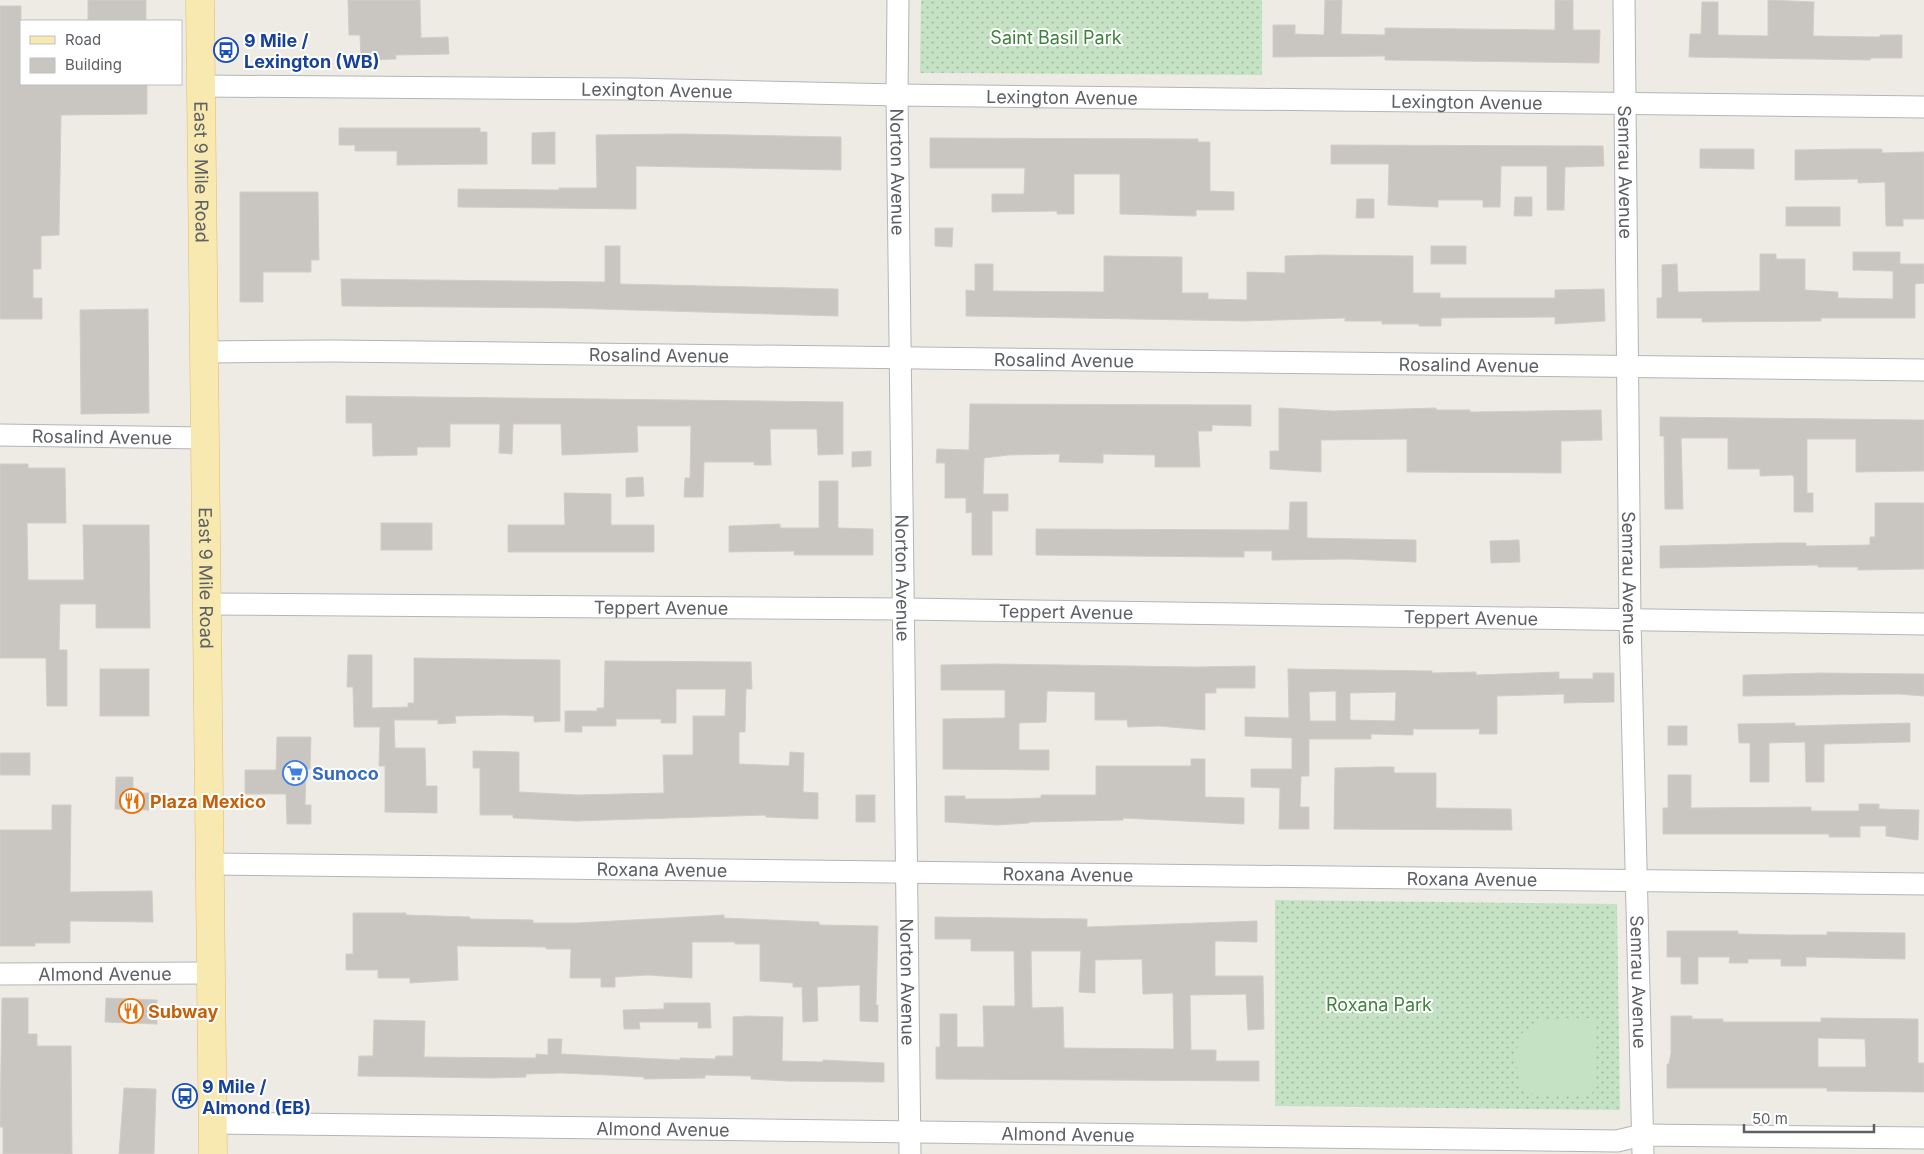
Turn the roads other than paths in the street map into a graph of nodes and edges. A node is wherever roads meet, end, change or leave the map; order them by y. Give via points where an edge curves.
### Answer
1 (200, 0) edge
2 (898, 0) edge
3 (1624, 0) edge
4 (201, 86) junction
5 (896, 95) junction
6 (1624, 104) junction
7 (1924, 107) edge
8 (204, 352) junction
9 (900, 359) junction
10 (1628, 366) junction
11 (1924, 370) edge
12 (0, 435) edge
13 (204, 438) junction
14 (207, 604) junction
15 (904, 609) junction
16 (1630, 620) junction
17 (1924, 624) edge
18 (210, 864) junction
19 (906, 872) junction
20 (1635, 881) junction
21 (1924, 884) edge
22 (211, 973) junction
23 (0, 974) edge
24 (212, 1123) junction
25 (1924, 1138) edge
26 (910, 1144) edge
27 (1642, 1144) edge
28 (213, 1154) edge

1 - 4 main road, East 9 Mile Road
2 - 5 street, Norton Avenue
3 - 6 street, Semrau Avenue
4 - 5 street, Lexington Avenue via 641,89
4 - 8 main road, East 9 Mile Road
5 - 6 street, Lexington Avenue
5 - 9 street, Norton Avenue
6 - 7 street, Lexington Avenue
6 - 10 street, Semrau Avenue
8 - 9 street, Rosalind Avenue
8 - 13 main road, East 9 Mile Road
9 - 10 street, Rosalind Avenue
9 - 15 street, Norton Avenue
10 - 11 street, Rosalind Avenue
10 - 16 street, Semrau Avenue
12 - 13 street, Rosalind Avenue
13 - 14 main road, East 9 Mile Road
14 - 15 street, Teppert Avenue
14 - 18 main road, East 9 Mile Road
15 - 16 street, Teppert Avenue
15 - 19 street, Norton Avenue
16 - 17 street, Teppert Avenue
16 - 20 street, Semrau Avenue
18 - 19 street, Roxana Avenue
18 - 22 main road, East 9 Mile Road
19 - 20 street, Roxana Avenue
19 - 26 street, Norton Avenue
20 - 21 street, Roxana Avenue
20 - 27 street, Semrau Avenue
22 - 23 street, Almond Avenue
22 - 24 main road, East 9 Mile Road
24 - 26 street, Almond Avenue
24 - 28 main road, East 9 Mile Road
25 - 27 street, Almond Avenue
26 - 27 street, Almond Avenue via 1617,1141

